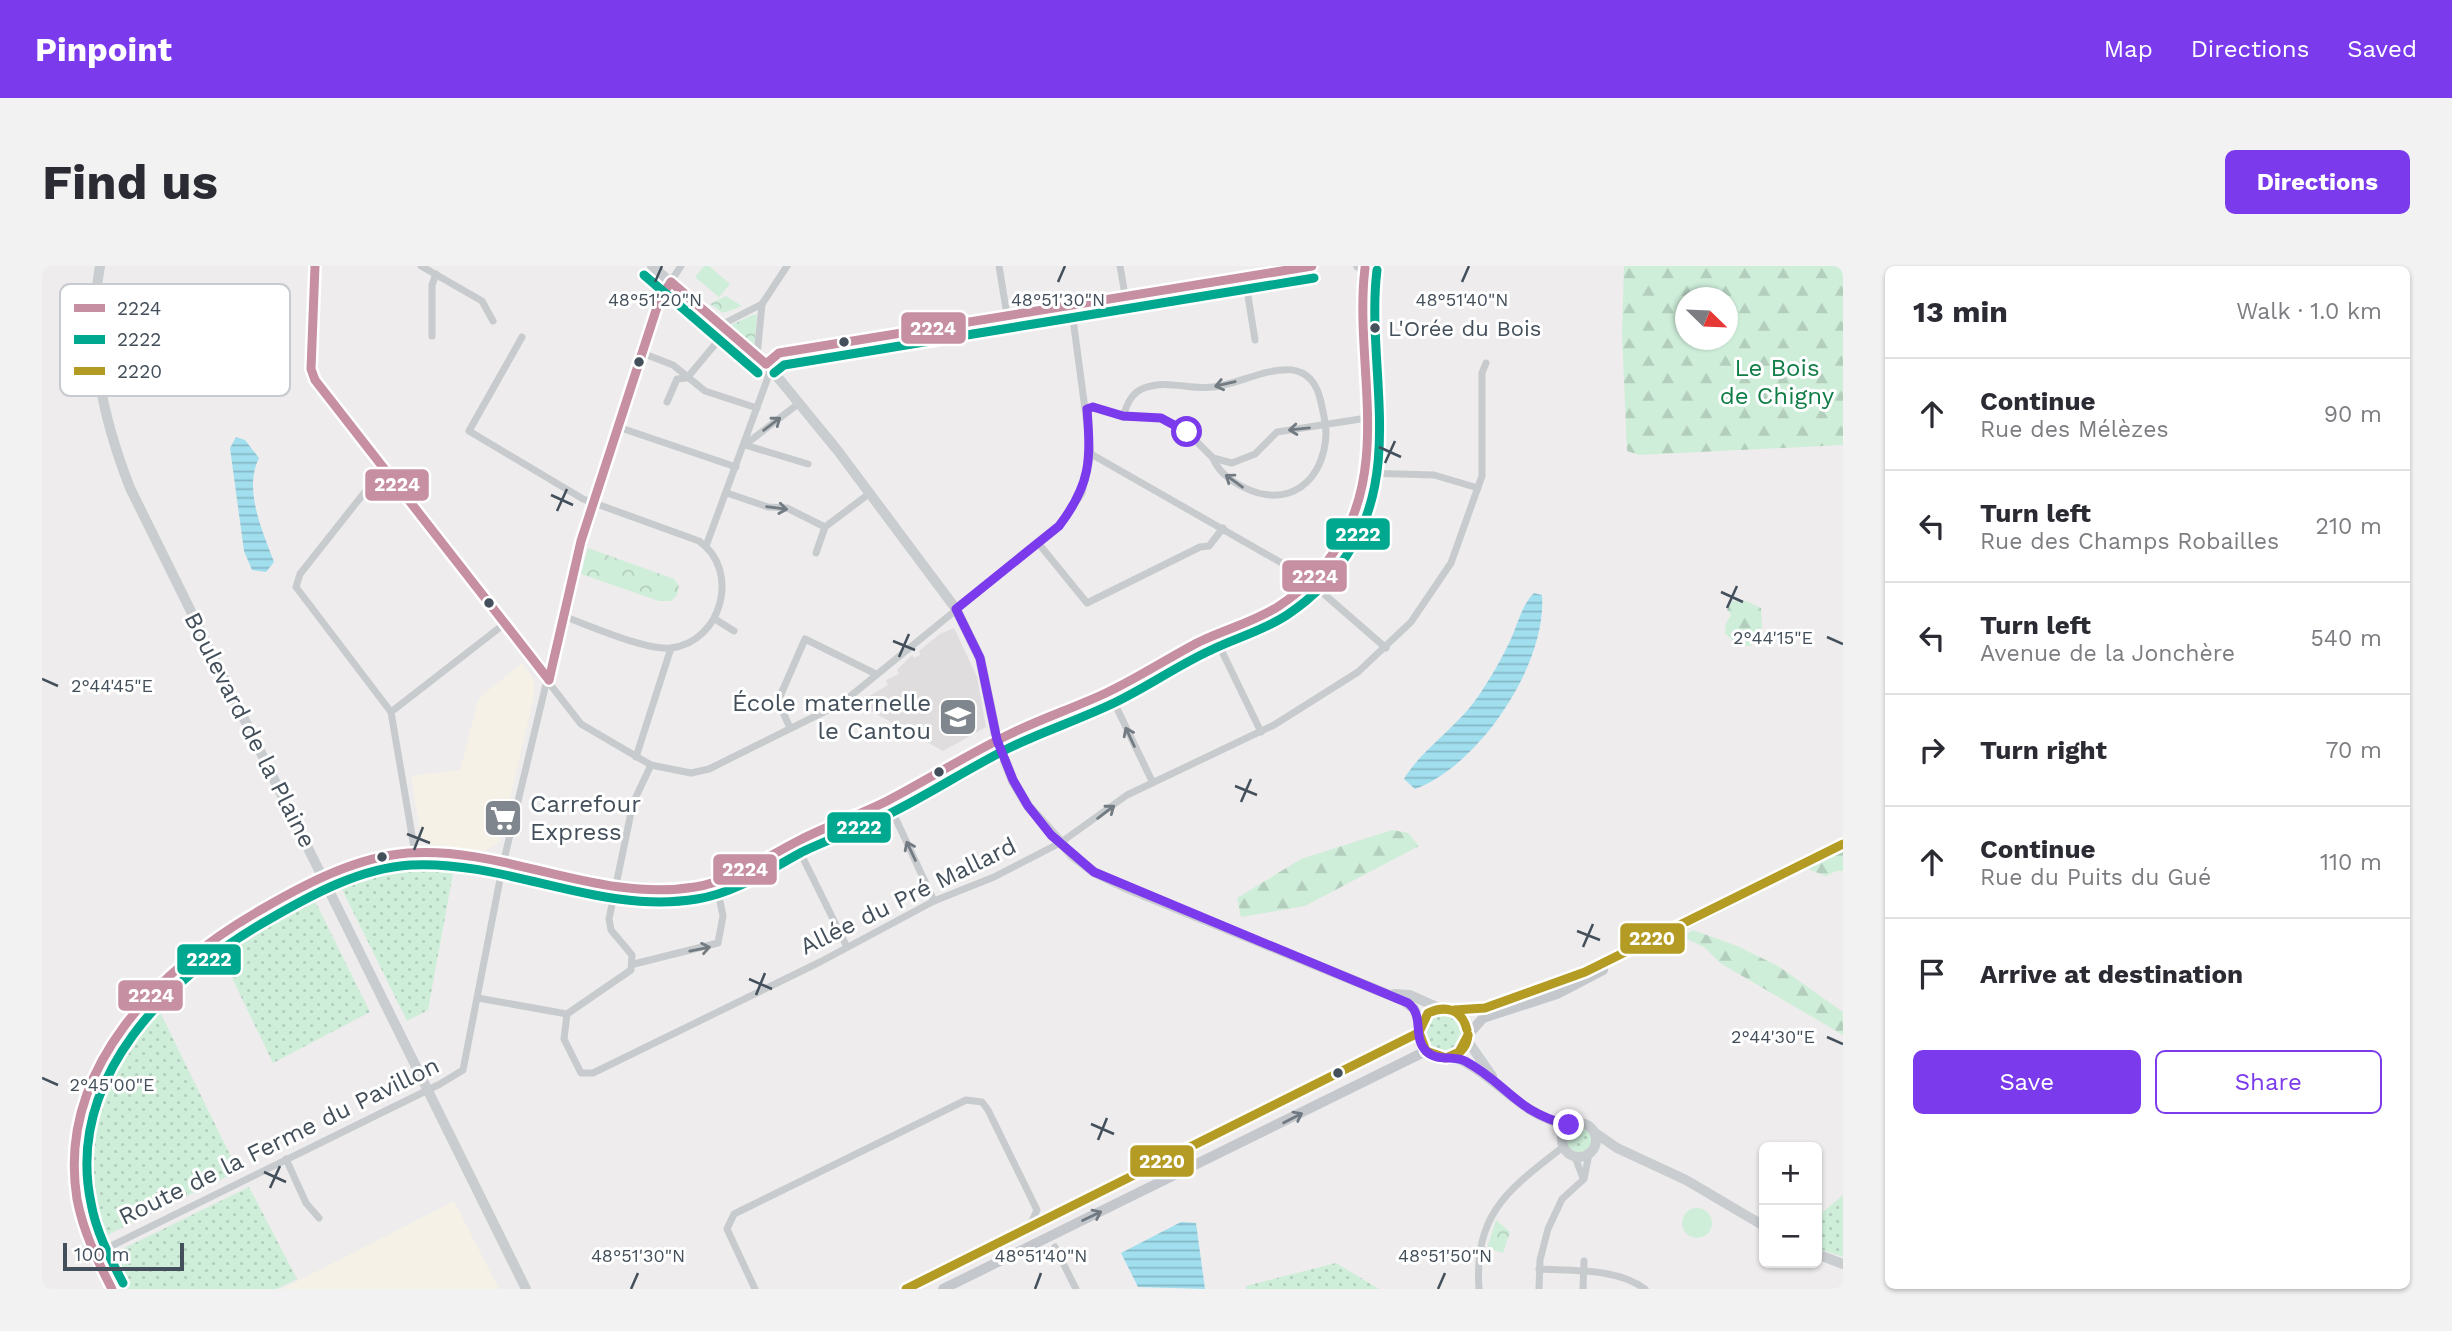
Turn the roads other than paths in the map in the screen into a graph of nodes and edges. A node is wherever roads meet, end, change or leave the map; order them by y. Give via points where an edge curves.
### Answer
1 (100, 266) edge
2 (315, 266) edge
3 (421, 266) edge
4 (652, 266) edge
5 (681, 266) edge
6 (787, 266) edge
7 (999, 266) edge
8 (1120, 266) edge
9 (1311, 266) edge
10 (1365, 267) edge
11 (436, 274) junction
12 (1245, 277) junction
13 (671, 282) junction
14 (98, 284) edge
15 (1125, 295) junction
16 (762, 304) junction
17 (1071, 304) junction
18 (1007, 315) junction
19 (493, 321) dead end
20 (724, 327) junction
21 (432, 336) dead end
22 (522, 337) dead end
23 (1255, 340) dead end
24 (642, 353) junction
25 (765, 363) junction
26 (1486, 363) dead end
27 (687, 378) junction
28 (102, 396) edge
29 (667, 402) dead end
30 (798, 404) junction
31 (757, 408) junction
32 (1087, 409) junction
33 (1123, 416) junction
34 (1367, 418) junction
35 (1326, 426) junction
36 (618, 427) junction
37 (745, 444) junction
38 (1091, 454) junction
39 (1213, 458) junction
40 (808, 464) dead end
41 (736, 467) junction
42 (383, 469) junction
43 (1365, 473) junction
44 (1478, 488) junction
45 (727, 492) junction
46 (870, 493) junction
47 (593, 502) junction
48 (825, 527) junction
49 (1223, 528) junction
50 (1038, 544) junction
51 (706, 546) junction
52 (816, 553) dead end
53 (1311, 580) junction
54 (956, 609) junction
55 (563, 616) junction
56 (715, 619) junction
57 (503, 625) junction
58 (734, 631) dead end
59 (1214, 635) junction
60 (671, 648) junction
61 (1386, 648) junction
62 (876, 674) junction
63 (549, 680) junction
64 (1109, 692) junction
65 (391, 712) junction
66 (790, 729) junction
67 (1261, 732) junction
68 (997, 740) junction
69 (636, 757) junction
70 (652, 765) junction
71 (1152, 781) junction
72 (887, 800) junction
73 (795, 842) junction
74 (1060, 843) junction
75 (1843, 844) edge
76 (415, 853) junction
77 (503, 864) junction
78 (323, 877) junction
79 (716, 882) junction
80 (615, 887) junction
81 (1739, 896) junction
82 (934, 901) junction
83 (847, 947) junction
84 (634, 964) junction
85 (1383, 993) junction
86 (478, 998) junction
87 (1439, 1008) junction
88 (1454, 1010) junction
89 (567, 1014) junction
90 (1419, 1028) junction
91 (1468, 1037) junction
92 (1426, 1051) junction
93 (1453, 1056) junction
94 (428, 1089) junction
95 (1503, 1091) junction
96 (1546, 1120) junction
97 (1569, 1125) junction
98 (1594, 1132) junction
99 (1562, 1142) junction
100 (1616, 1148) junction
101 (1591, 1151) junction
102 (1575, 1157) junction
103 (286, 1159) junction
104 (1584, 1179) junction
105 (1037, 1210) junction
106 (1056, 1215) junction
107 (319, 1219) dead end
108 (1759, 1223) edge
109 (1029, 1229) junction
110 (1063, 1229) junction
111 (1035, 1244) junction
112 (1055, 1247) junction
113 (95, 1254) junction
114 (1822, 1256) edge
115 (1584, 1261) dead end
116 (1843, 1264) edge
117 (1539, 1269) junction
118 (1582, 1272) junction
119 (112, 1289) edge
120 (526, 1289) edge
121 (755, 1289) edge
122 (906, 1289) edge
123 (943, 1289) edge
124 (1076, 1289) edge
125 (1479, 1289) edge
126 (1539, 1289) edge
127 (1583, 1289) edge
128 (1645, 1289) edge

1 - 14 main road, Boulevard de la Plaine
2 - 42 street via 311,369
3 - 11 street
4 - 13 main road
5 - 13 street, Route de la Ferme du Pavillon
6 - 16 street
7 - 18 street
8 - 15 street
9 - 12 main road
10 - 34 street
11 - 19 street via 482,301
11 - 21 street
12 - 15 main road
12 - 23 street
13 - 20 main road
13 - 24 street, Route de la Ferme du Pavillon via 660,298
15 - 17 main road
16 - 20 street
16 - 25 street
17 - 18 main road
17 - 32 street
18 - 25 main road via 779,352
20 - 25 main road
20 - 27 street
22 - 47 street via 469,431
24 - 27 street via 673,365
24 - 36 street, Route de la Ferme du Pavillon
25 - 30 main road
25 - 31 street
26 - 44 street, Allée du Pré Mallard
27 - 29 street via 677,379
27 - 31 street via 705,391
28 - 78 main road, Boulevard de la Plaine via 114,448 135,500
37 -> 30 street
30 - 46 main road
31 - 37 street
32 - 33 street
32 - 38 street
35 -> 33 street via 1317,386 1292,369 1213,387 1157,384 1129,399
33 - 39 street via 1170,421
34 - 35 street
34 - 43 street
35 -> 39 street via 1277,432 1255,454 1232,463
35 -> 39 street via 1323,451 1313,474 1300,490 1281,497 1256,494 1234,483
36 - 41 street
36 - 47 street, Route de la Ferme du Pavillon
37 - 40 street
37 - 41 street
38 - 49 street
38 - 50 street via 1082,493 1059,526
41 - 45 street
42 - 57 street
42 - 65 street via 296,585
43 - 44 street via 1434,475
43 - 53 street via 1347,531
44 - 61 street, Allée du Pré Mallard via 1445,576
45 -> 48 street via 787,509
45 - 51 street
46 - 48 street
46 - 54 main road
47 - 51 street
47 - 55 street, Route de la Ferme du Pavillon
48 - 52 street
49 - 50 street via 1209,546 1087,603
49 - 53 street
50 - 54 street
51 - 56 street via 722,579
53 - 59 street via 1266,614
53 - 61 street
54 - 62 street
54 - 68 main road via 980,658
55 - 60 street via 648,645
55 - 63 street, Route de la Ferme du Pavillon
56 - 58 street
56 - 60 street via 691,641
57 - 63 street
57 - 65 street
59 - 64 street
59 - 67 street
60 - 69 street
61 - 67 street, Allée du Pré Mallard via 1328,693
62 - 66 street via 842,703
62 - 66 street via 805,639 778,701
63 - 69 street via 581,724
63 - 77 street, Route de la Ferme du Pavillon
64 - 68 street
71 -> 64 street
65 - 76 street
66 - 70 street via 709,769 691,773
67 - 71 street, Allée du Pré Mallard
68 - 72 street
68 - 74 main road via 1028,806
69 - 70 street
70 - 80 street via 633,803
74 -> 71 street, Allée du Pré Mallard
72 - 73 street
82 -> 72 street
73 - 79 street
73 - 83 street
74 - 82 street, Allée du Pré Mallard
74 - 85 main road via 1094,872 1125,887
75 - 81 main road
76 - 77 street
76 - 78 street via 364,861
77 - 80 street
77 - 86 street, Route de la Ferme du Pavillon
78 - 94 main road, Boulevard de la Plaine
78 - 113 street via 244,917 196,950 138,1007 103,1056 82,1103 75,1141 76,1193
79 - 80 street via 654,891
84 -> 79 street via 718,943 723,916
80 - 84 street via 611,930
81 - 88 main road via 1556,985 1474,1011
81 - 91 main road via 1557,994 1483,1018
82 - 83 street, Allée du Pré Mallard
83 - 89 street, Allée du Pré Mallard via 593,1073 582,1073 564,1038
84 - 89 street via 632,970
85 - 87 main road via 1410,995
85 - 90 main road via 1411,1005
86 - 89 street
86 - 94 street, Route de la Ferme du Pavillon via 463,1070
87 - 88 main road
87 - 90 main road via 1431,1011
88 - 91 main road via 1465,1020
90 - 92 main road
90 - 106 main road
91 - 93 main road
91 - 95 main road
92 - 93 main road via 1439,1058
110 -> 92 main road
93 - 95 main road
94 - 103 street, Route de la Ferme du Pavillon
94 - 120 main road, Boulevard de la Plaine
95 - 96 main road
96 - 97 main road
96 - 99 main road
97 - 98 main road via 1583,1124
97 - 99 main road
98 - 100 main road
98 - 101 main road
99 - 102 main road
99 - 125 street via 1491,1213 1479,1251
100 - 101 main road
100 - 108 main road via 1686,1180
101 - 102 main road
101 - 104 street
102 - 104 street
103 - 107 street via 306,1203
103 - 113 street, Route de la Ferme du Pavillon
104 - 117 street via 1562,1199
105 - 106 street
105 - 109 street
105 - 121 street via 985,1105 976,1099 966,1100 734,1214 727,1229
106 - 109 main road
109 - 122 main road
110 - 111 main road
110 - 112 street
111 - 112 street
111 - 123 main road
112 - 124 street
113 - 119 street
114 - 116 main road
115 - 118 street
117 - 118 street
117 - 126 street
118 - 127 street
118 - 128 street via 1633,1280

